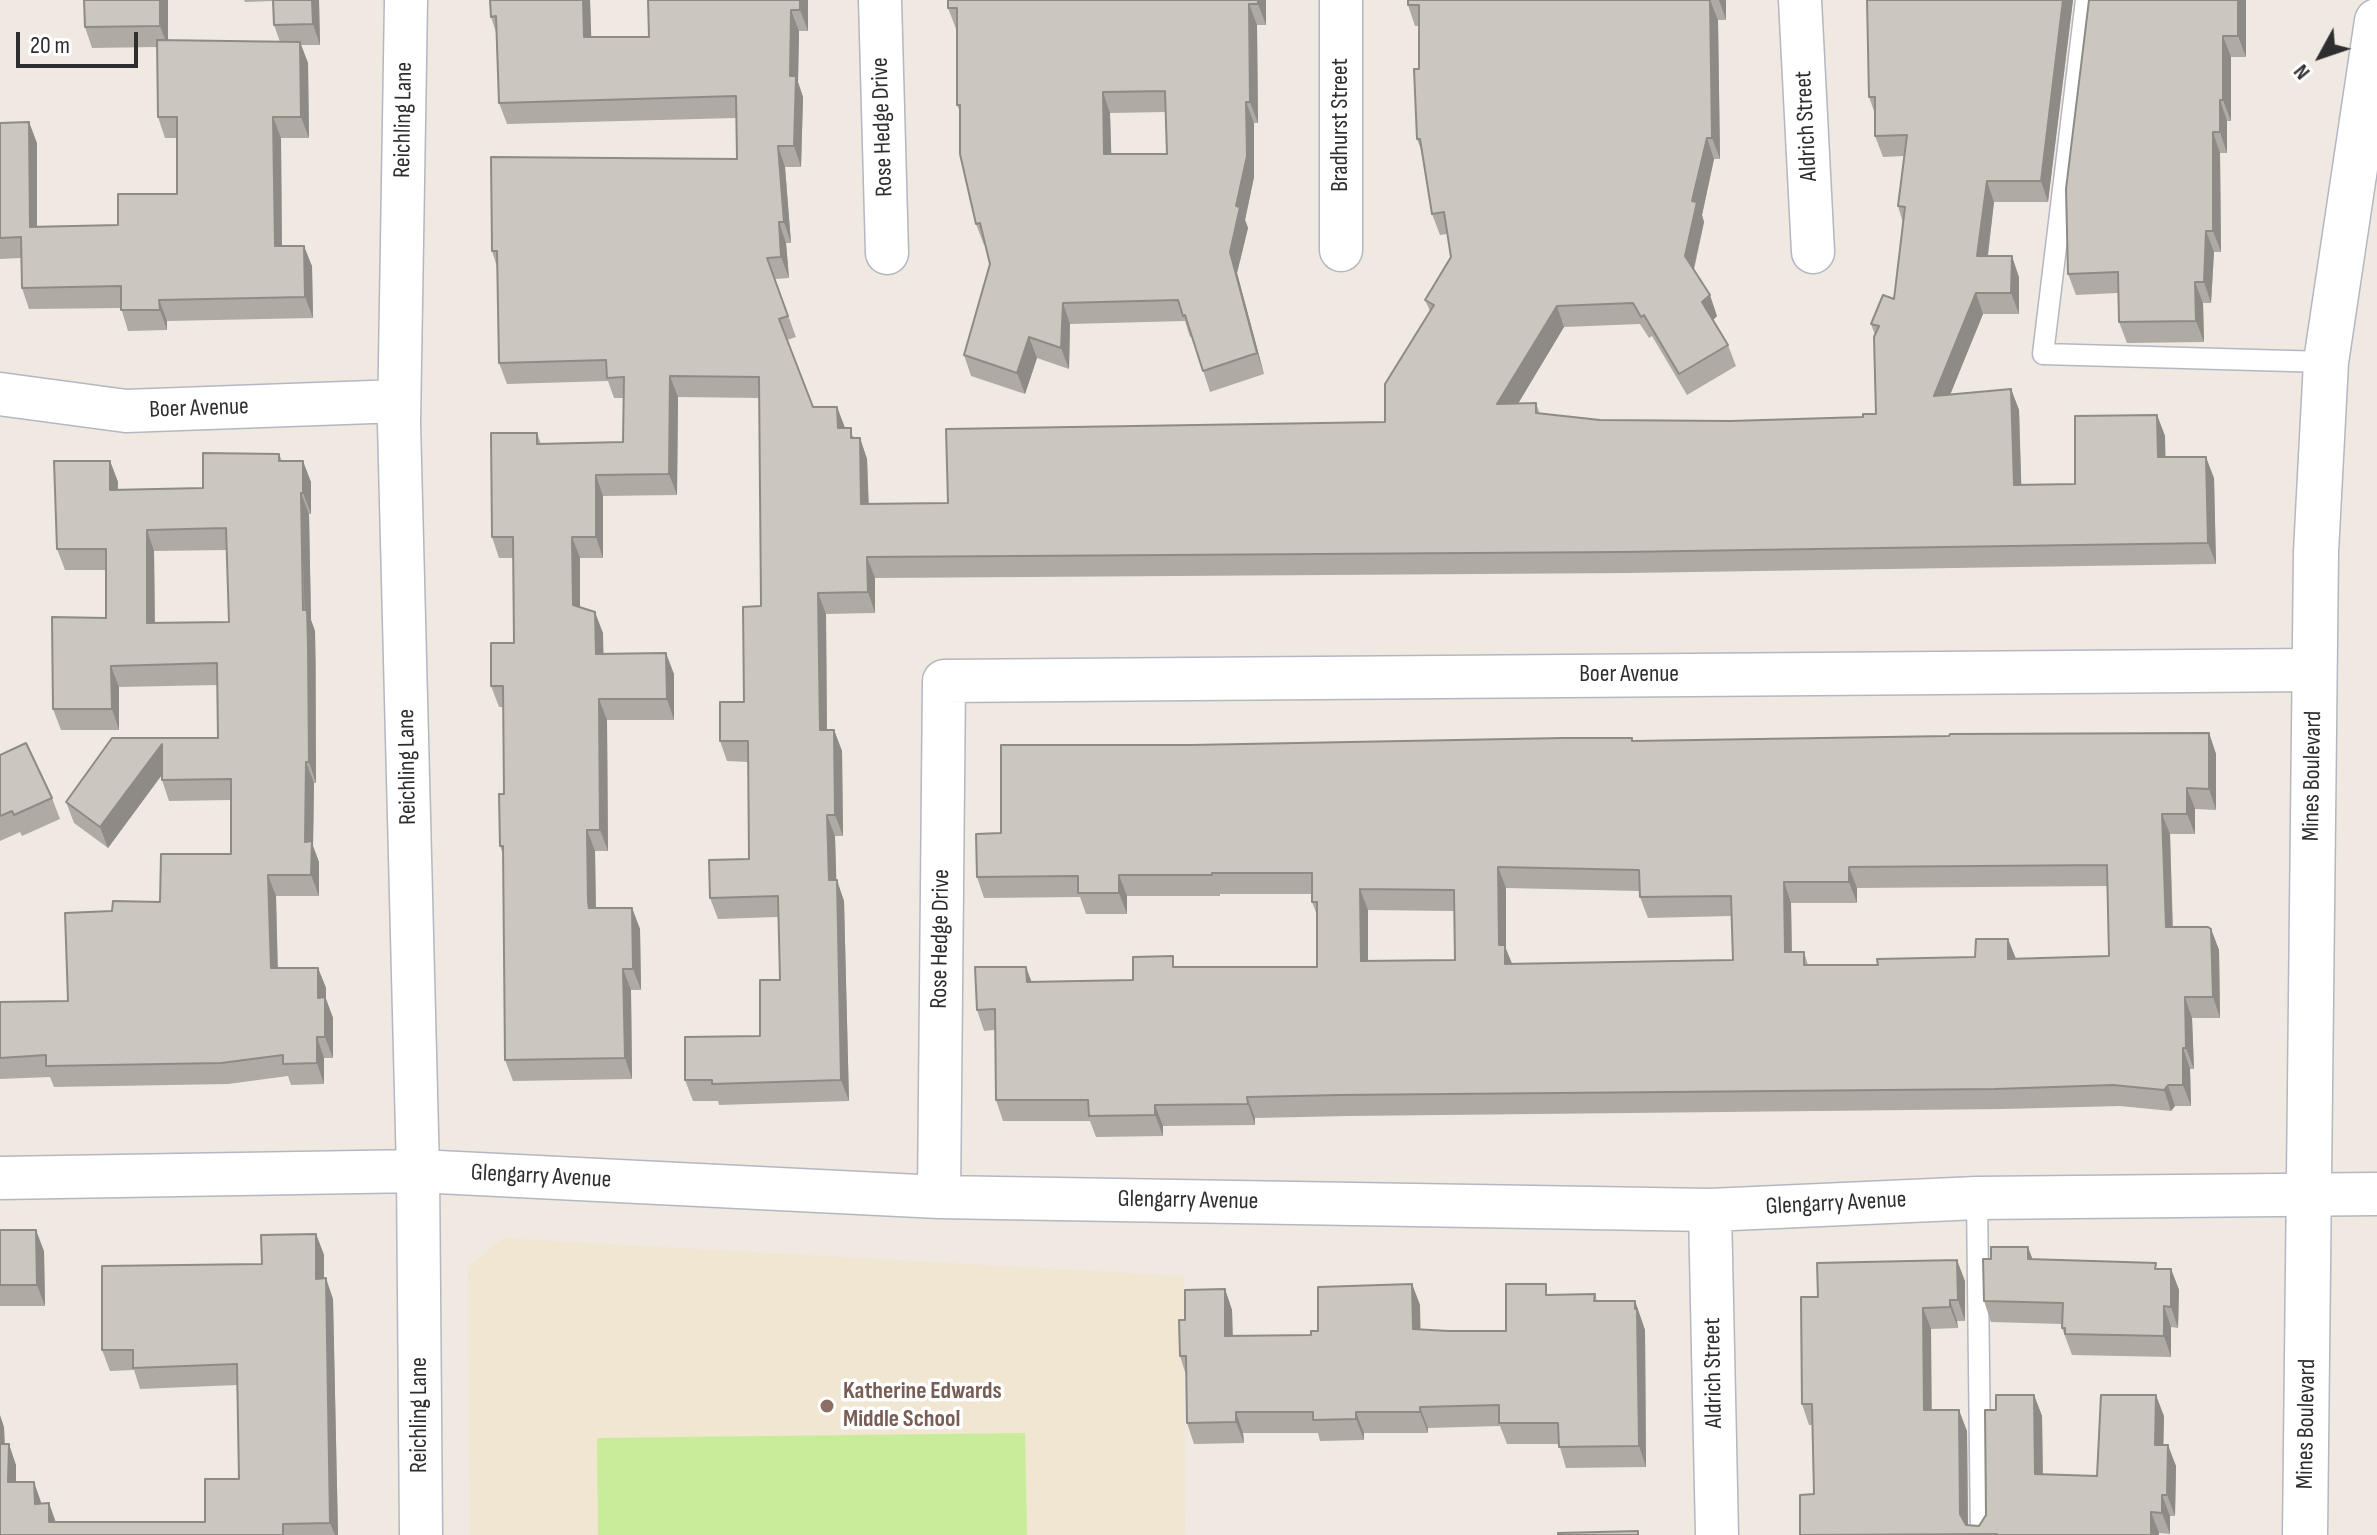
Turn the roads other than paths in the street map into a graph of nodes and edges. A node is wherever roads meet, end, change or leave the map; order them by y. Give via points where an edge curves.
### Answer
1 (406, 0) edge
2 (880, 0) edge
3 (1341, 0) edge
4 (1800, 0) edge
5 (2086, 0) edge
6 (2377, 21) edge
7 (1341, 250) dead end
8 (1813, 252) dead end
9 (887, 253) dead end
10 (2326, 362) junction
11 (0, 394) edge
12 (399, 401) junction
13 (2314, 670) junction
14 (944, 681) joint
15 (418, 1171) junction
16 (0, 1178) edge
17 (2309, 1194) junction
18 (2377, 1194) edge
19 (939, 1197) junction
20 (1977, 1198) junction
21 (1710, 1210) junction
22 (421, 1535) edge
23 (1717, 1535) edge
24 (1981, 1535) edge
25 (2305, 1535) edge

1 - 12 street, Reichling Lane
2 - 9 street, Rose Hedge Drive
3 - 7 street, Bradhurst Street
4 - 8 street, Aldrich Street
5 - 10 lane via 2043,354
6 - 10 street, Mines Boulevard
10 - 13 street, Mines Boulevard
11 - 12 street, Boer Avenue via 126,411
12 - 15 street, Reichling Lane
13 - 14 street, Boer Avenue
13 - 17 street, Mines Boulevard
14 - 19 street, Rose Hedge Drive
15 - 16 street, Glengarry Avenue
15 - 19 street, Glengarry Avenue
15 - 22 street, Reichling Lane
17 - 18 street, Glengarry Avenue
17 - 20 street, Glengarry Avenue
17 - 25 street, Mines Boulevard
19 - 21 street, Glengarry Avenue
20 - 21 street, Glengarry Avenue
20 - 24 lane
21 - 23 street, Aldrich Street

